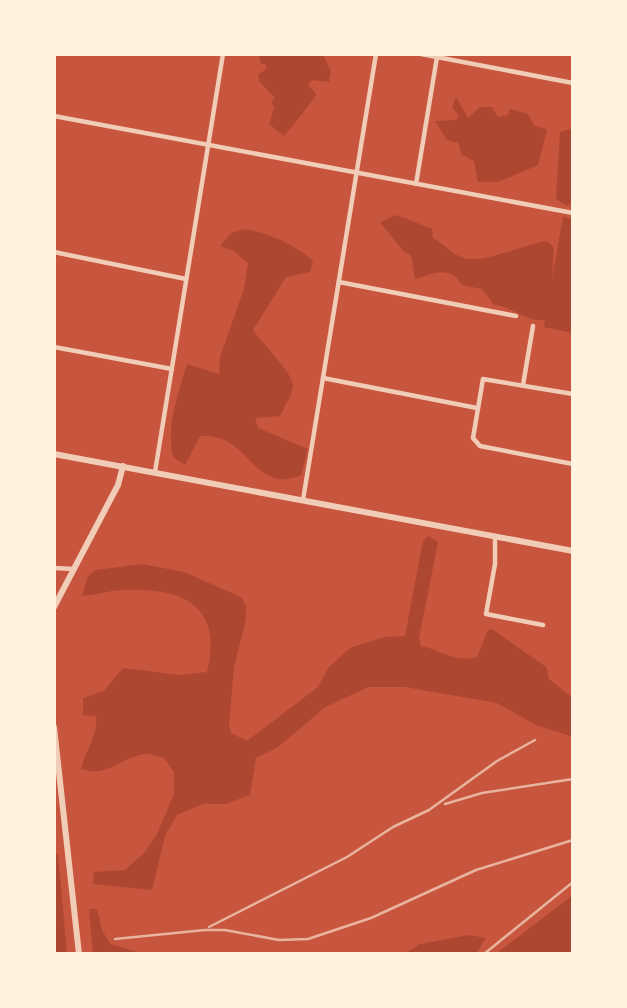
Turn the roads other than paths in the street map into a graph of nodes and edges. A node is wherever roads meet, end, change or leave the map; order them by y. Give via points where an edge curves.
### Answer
1 (223, 54) edge
2 (376, 54) edge
3 (421, 54) edge
4 (437, 57) junction
5 (573, 83) edge
6 (54, 116) edge
7 (209, 145) junction
8 (356, 173) junction
9 (416, 184) junction
10 (573, 213) edge
11 (54, 252) edge
12 (186, 279) junction
13 (338, 282) junction
14 (516, 316) dead end
15 (533, 326) dead end
16 (54, 347) edge
17 (172, 369) junction
18 (323, 378) junction
19 (523, 385) junction
20 (573, 394) edge
21 (477, 408) junction
22 (54, 454) edge
23 (573, 464) edge
24 (123, 466) junction
25 (155, 472) junction
26 (303, 500) junction
27 (495, 536) junction
28 (573, 551) edge
29 (54, 568) edge
30 (74, 569) junction
31 (54, 607) edge
32 (543, 625) dead end
33 (54, 727) edge
34 (79, 950) edge

1 - 7 street
2 - 8 street
3 - 4 street
4 - 5 street
4 - 9 street
6 - 7 street
7 - 8 street
7 - 12 street
8 - 9 street
8 - 13 street
9 - 10 street
11 - 12 street
12 - 17 street
13 - 14 street
13 - 18 street
15 - 19 street
16 - 17 street
17 - 25 street
18 - 21 street
18 - 26 street
19 - 20 street
19 - 21 street via 486,378
21 - 23 street via 474,442
22 - 24 street
24 - 25 street
24 - 30 street via 118,485
25 - 26 street
26 - 27 street
27 - 28 street
27 - 32 street via 486,614
29 - 30 street
30 - 31 street
33 - 34 street

